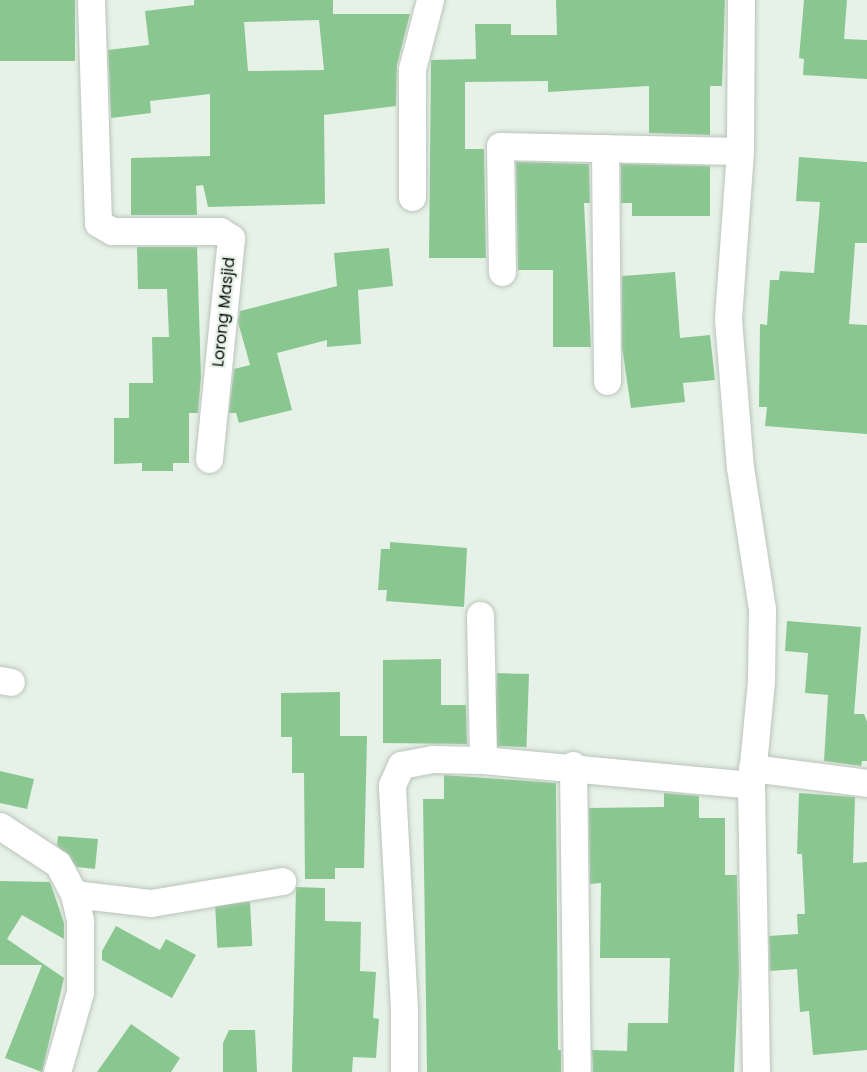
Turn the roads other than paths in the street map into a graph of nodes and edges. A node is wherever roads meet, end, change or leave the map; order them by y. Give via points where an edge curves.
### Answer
1 (91, 0) edge
2 (430, 0) edge
3 (741, 0) edge
4 (605, 148) junction
5 (740, 151) junction
6 (412, 197) dead end
7 (502, 272) dead end
8 (607, 381) dead end
9 (209, 459) dead end
10 (480, 615) dead end
11 (483, 760) junction
12 (573, 765) junction
13 (751, 777) junction
14 (867, 783) edge
15 (0, 826) edge
16 (282, 881) dead end
17 (74, 894) junction
18 (57, 1072) edge
19 (404, 1072) edge
20 (577, 1072) edge
21 (756, 1072) edge

1 - 9 street, Lorong Masjid via 98,223 112,231 220,231 231,238
2 - 6 street via 412,69
3 - 5 street
4 - 5 street
4 - 7 street via 500,146
4 - 8 street
5 - 13 street via 728,319 740,467 762,609 761,681
10 - 11 street
11 - 12 street
11 - 19 street via 412,760 401,765 392,785
12 - 13 street
12 - 20 street
13 - 14 street
13 - 21 street
15 - 17 street via 58,864
16 - 17 street via 151,903
17 - 18 street via 80,921 80,992

